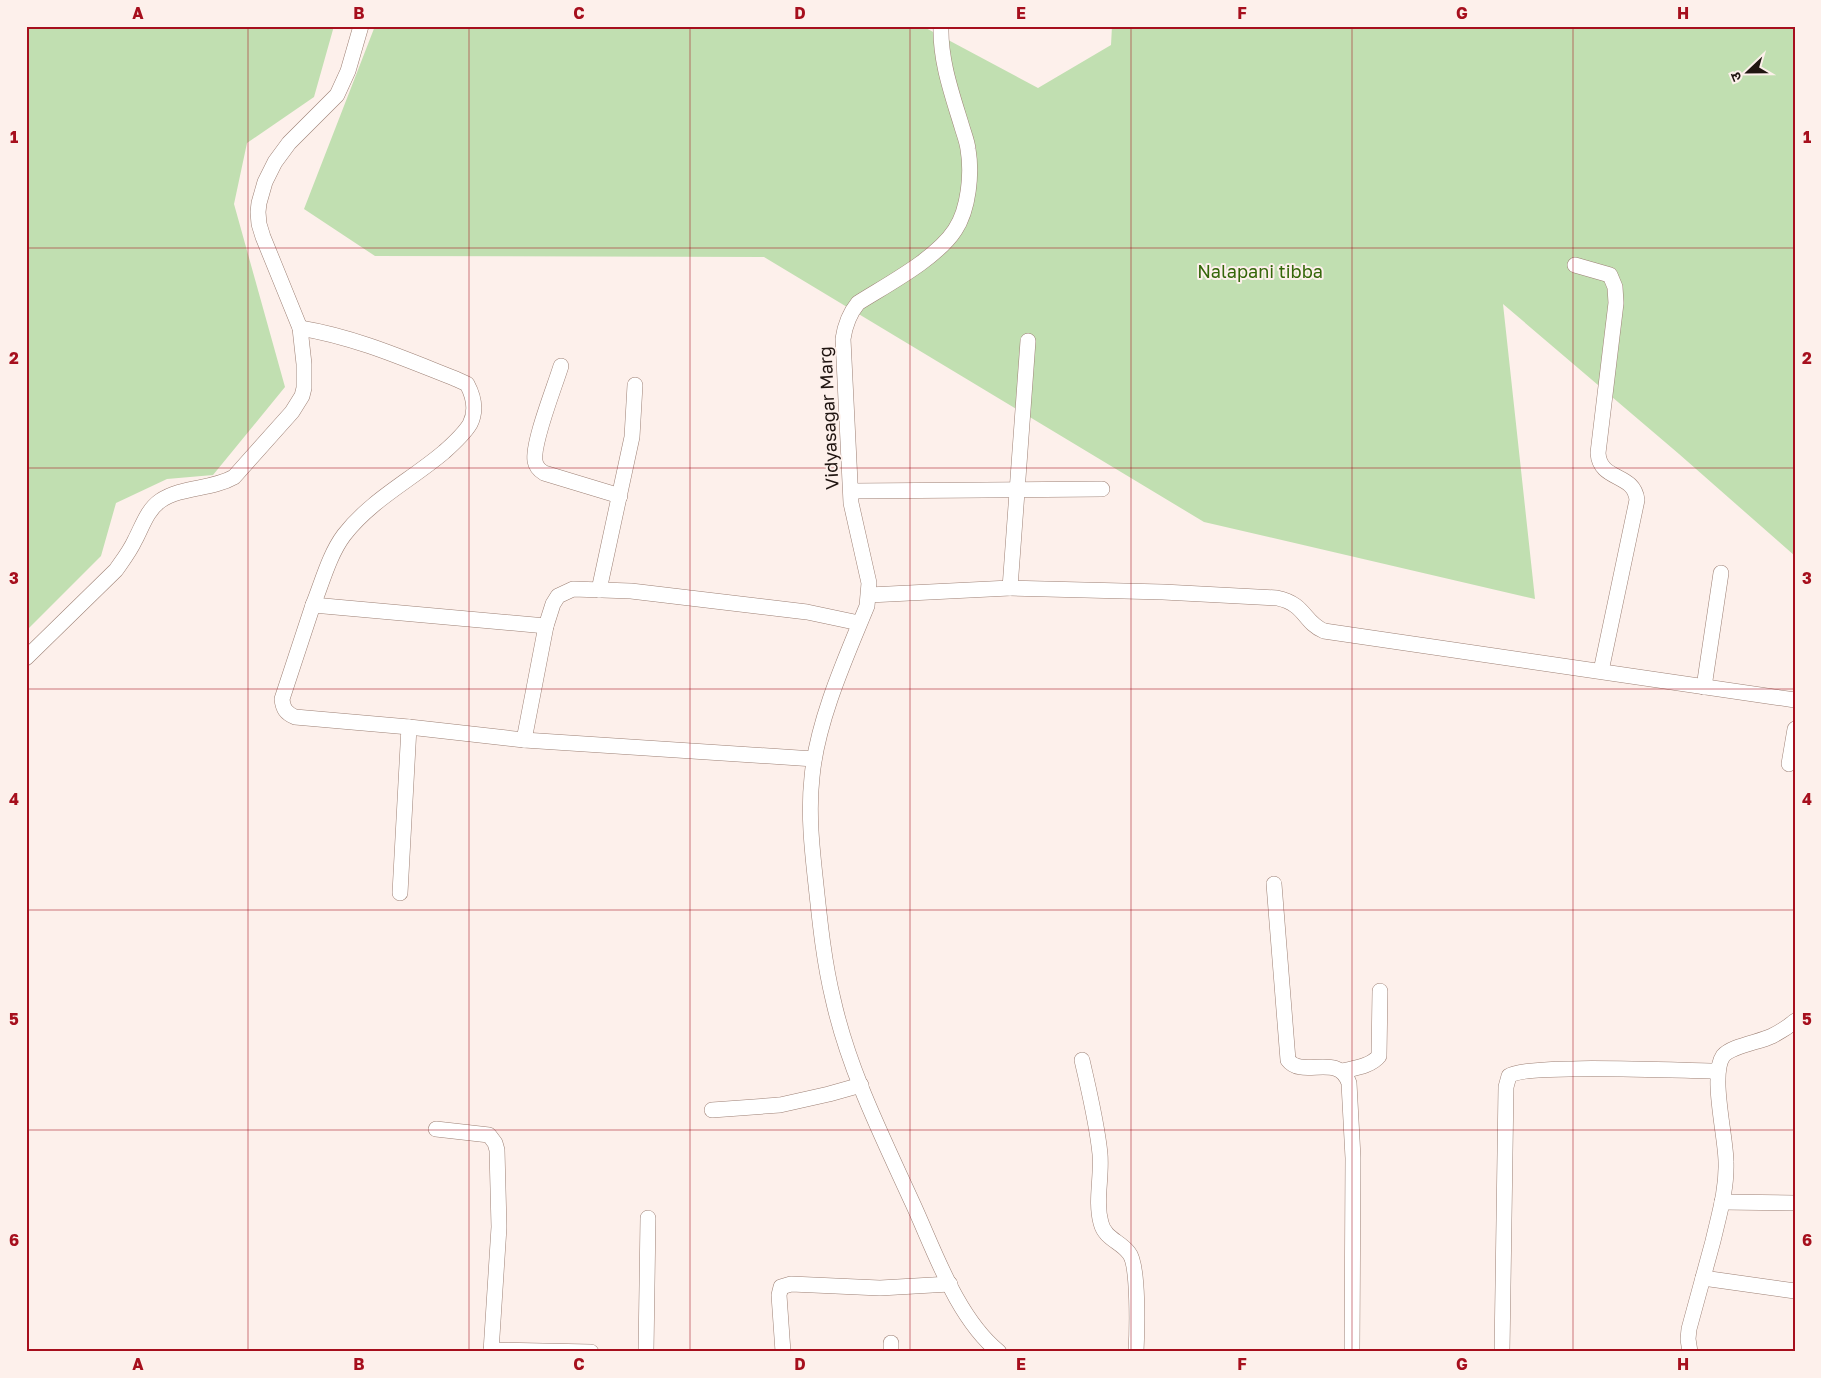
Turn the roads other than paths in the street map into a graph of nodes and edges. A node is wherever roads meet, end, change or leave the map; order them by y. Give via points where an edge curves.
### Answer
1 (361, 26) edge
2 (942, 26) edge
3 (1575, 265) dead end
4 (300, 328) junction
5 (1028, 341) dead end
6 (561, 366) dead end
7 (635, 385) dead end
8 (1102, 489) dead end
9 (1017, 490) junction
10 (851, 491) junction
11 (620, 496) junction
12 (1721, 572) dead end
13 (1010, 588) junction
14 (599, 590) junction
15 (869, 595) junction
16 (313, 605) junction
17 (859, 623) junction
18 (546, 626) junction
19 (26, 658) edge
20 (1602, 671) junction
21 (1704, 687) junction
22 (1795, 700) edge
23 (409, 726) junction
24 (1795, 728) edge
25 (524, 740) junction
26 (814, 758) junction
27 (1789, 764) dead end
28 (1274, 884) dead end
29 (400, 894) dead end
30 (1380, 991) dead end
31 (1795, 1021) edge
32 (1082, 1060) dead end
33 (1343, 1071) junction
34 (1718, 1071) junction
35 (861, 1085) junction
36 (712, 1110) dead end
37 (436, 1129) dead end
38 (1722, 1202) junction
39 (1795, 1203) edge
40 (648, 1218) dead end
41 (1703, 1278) junction
42 (950, 1284) junction
43 (1795, 1291) edge
44 (992, 1349) edge
45 (491, 1351) edge
46 (591, 1352) edge
47 (646, 1352) edge
48 (783, 1352) edge
49 (1136, 1352) edge
50 (1352, 1352) edge
51 (1502, 1352) edge
52 (1690, 1352) edge

1 - 4 street via 348,71 337,94 275,162 259,203 263,237
2 - 10 street, Vidyasagar Marg via 944,61 968,149 968,196 962,217 945,243 858,303 846,323 843,339
3 - 20 street via 1610,275 1615,287 1616,303 1598,461 1634,488 1637,500
4 - 16 street via 373,346 456,379 467,384 474,400 470,425 454,443 372,506 344,536
4 - 19 street via 304,388 292,412 234,477 210,487 182,492 155,505 116,570
5 - 9 street
6 - 11 street via 536,446 535,462 544,473
7 - 11 street via 632,437
8 - 9 street
9 - 10 street
9 - 13 street
10 - 15 street, Vidyasagar Marg via 854,520 868,573
11 - 14 street
12 - 21 street
13 - 15 street
13 - 20 street via 1277,598 1294,604 1324,631
14 - 17 street via 808,612
14 - 18 street via 573,589 558,596
15 - 17 street, Vidyasagar Marg
16 - 18 street
16 - 23 street via 282,699 284,710 294,717
17 - 26 street, Vidyasagar Marg via 832,696
18 - 25 street
20 - 21 street
21 - 22 street
23 - 25 street
23 - 29 street
24 - 27 street
25 - 26 street
26 - 35 street, Vidyasagar Marg via 810,802 812,843 825,960 833,1001
28 - 33 street via 1288,1060 1293,1065
30 - 33 street via 1379,1056 1371,1063
31 - 34 street via 1772,1036 1725,1054
32 - 49 street via 1100,1148 1101,1224 1107,1236 1128,1251 1134,1264
33 - 50 street via 1349,1083 1353,1158
34 - 38 street via 1726,1164
34 - 51 street via 1550,1069 1516,1072 1509,1076 1506,1087
35 - 36 street via 780,1105
35 - 42 street, Vidyasagar Marg
37 - 45 street via 488,1135 496,1143 499,1227
38 - 39 street
38 - 41 street
40 - 47 street
41 - 43 street
41 - 52 street via 1689,1329
42 - 44 street, Vidyasagar Marg
42 - 48 street via 880,1288 781,1286 778,1295
45 - 46 street

